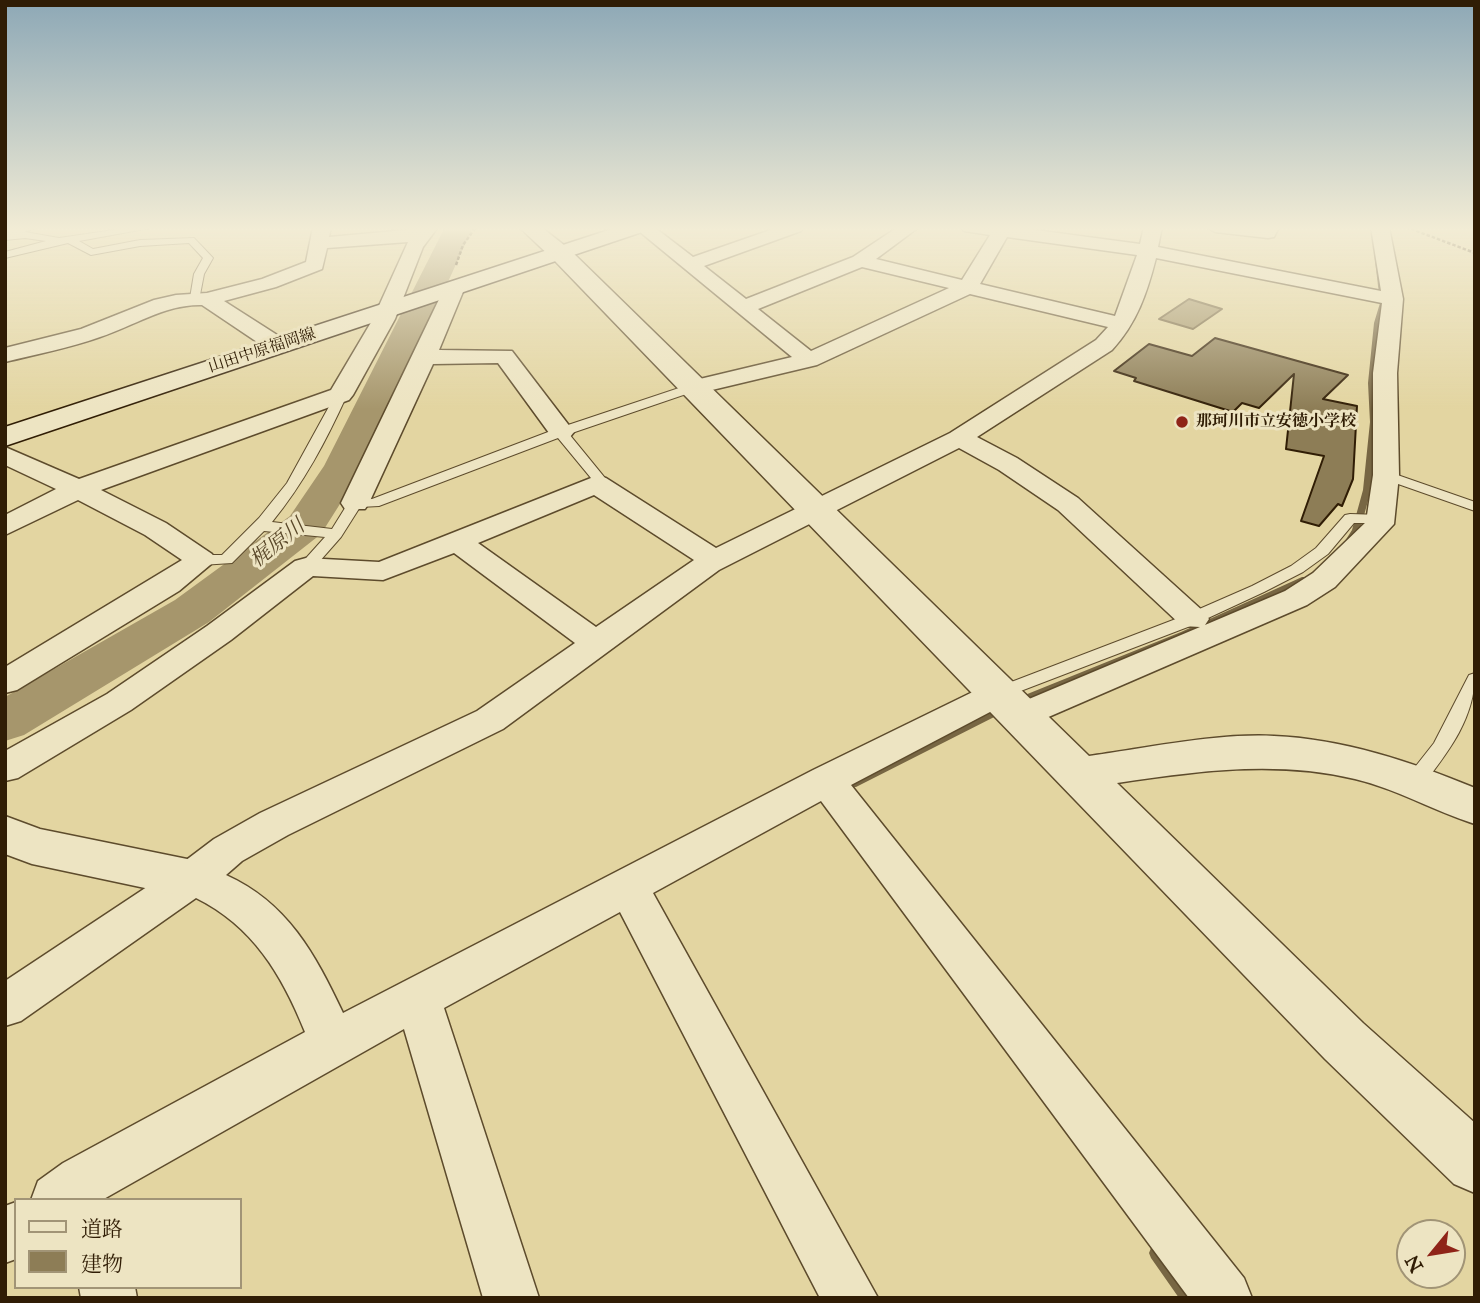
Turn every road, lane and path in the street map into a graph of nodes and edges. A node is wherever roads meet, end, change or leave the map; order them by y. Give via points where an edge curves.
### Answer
1 (200, 288) edge
2 (247, 288) edge
3 (399, 288) edge
4 (451, 288) joint
5 (594, 288) edge
6 (721, 288) edge
7 (793, 288) edge
8 (966, 288) edge
9 (971, 288) edge
10 (1136, 288) edge
11 (1336, 288) edge
12 (1391, 288) edge
13 (201, 298) junction
14 (1393, 299) junction
15 (396, 306) junction
16 (745, 307) junction
17 (1121, 324) junction
18 (277, 345) junction
19 (5, 355) edge
20 (425, 357) junction
21 (809, 360) junction
22 (691, 388) junction
23 (341, 395) junction
24 (561, 432) junction
25 (5, 437) edge
26 (958, 438) junction
27 (5, 455) edge
28 (1386, 475) junction
29 (596, 484) junction
30 (75, 489) junction
31 (355, 503) junction
32 (1475, 506) edge
33 (817, 510) junction
34 (1381, 519) junction
35 (5, 526) edge
36 (265, 527) junction
37 (332, 534) junction
38 (457, 541) junction
39 (201, 560) junction
40 (716, 561) junction
41 (306, 567) junction
42 (1193, 619) junction
43 (596, 643) junction
44 (1475, 679) edge
45 (5, 682) edge
46 (1011, 705) junction
47 (5, 768) edge
48 (1080, 773) junction
49 (826, 780) junction
50 (1415, 781) junction
51 (1475, 807) edge
52 (5, 834) edge
53 (192, 879) junction
54 (629, 888) junction
55 (418, 999) junction
56 (5, 1006) edge
57 (332, 1042) junction
58 (1475, 1163) edge
59 (75, 1194) edge
60 (511, 1298) edge
61 (850, 1298) edge
62 (1224, 1298) edge

1 - 13 lane
2 - 13 street
3 - 15 street
4 - 15 street, 山田中原福岡線
4 - 20 street
5 - 22 street
6 - 16 street
7 - 16 street
8 - 21 street
9 - 17 street
10 - 17 street
11 - 14 street
12 - 14 street
13 - 18 street
13 - 19 street via 157,306 92,333
14 - 28 street via 1385,373
15 - 18 street, 山田中原福岡線
15 - 23 street
16 - 21 street
17 - 26 street via 1104,345
18 - 25 street, 山田中原福岡線
20 - 24 street via 503,356
20 - 31 street
21 - 22 street
22 - 24 lane
22 - 33 street
23 - 30 street
23 - 36 lane via 312,457
24 - 29 lane via 598,478
24 - 31 lane via 374,503
26 - 33 street
26 - 42 street via 1009,464 1068,504
27 - 30 street
28 - 32 lane
28 - 34 street
29 - 38 street
29 - 40 street
30 - 35 street
30 - 39 street via 186,547
31 - 37 lane
33 - 40 street
33 - 46 street
34 - 42 lane via 1350,518 1322,551 1297,569
34 - 46 street via 1324,580 1296,598
36 - 37 lane
36 - 39 lane via 226,560
37 - 41 lane
38 - 41 street via 383,571
38 - 43 street
39 - 45 street
40 - 43 street
41 - 47 street via 119,702
42 - 46 lane
43 - 53 street via 490,720 274,824 228,850
44 - 50 lane via 1442,746
46 - 48 street
46 - 49 street
48 - 50 street via 1274,751 1356,763
48 - 58 street via 1345,1041
49 - 54 street
49 - 62 street
50 - 51 street
52 - 53 street via 32,846
53 - 56 street
53 - 57 street via 219,888 264,921 299,975
54 - 55 street
54 - 61 street
55 - 57 street
55 - 60 street
57 - 59 street

